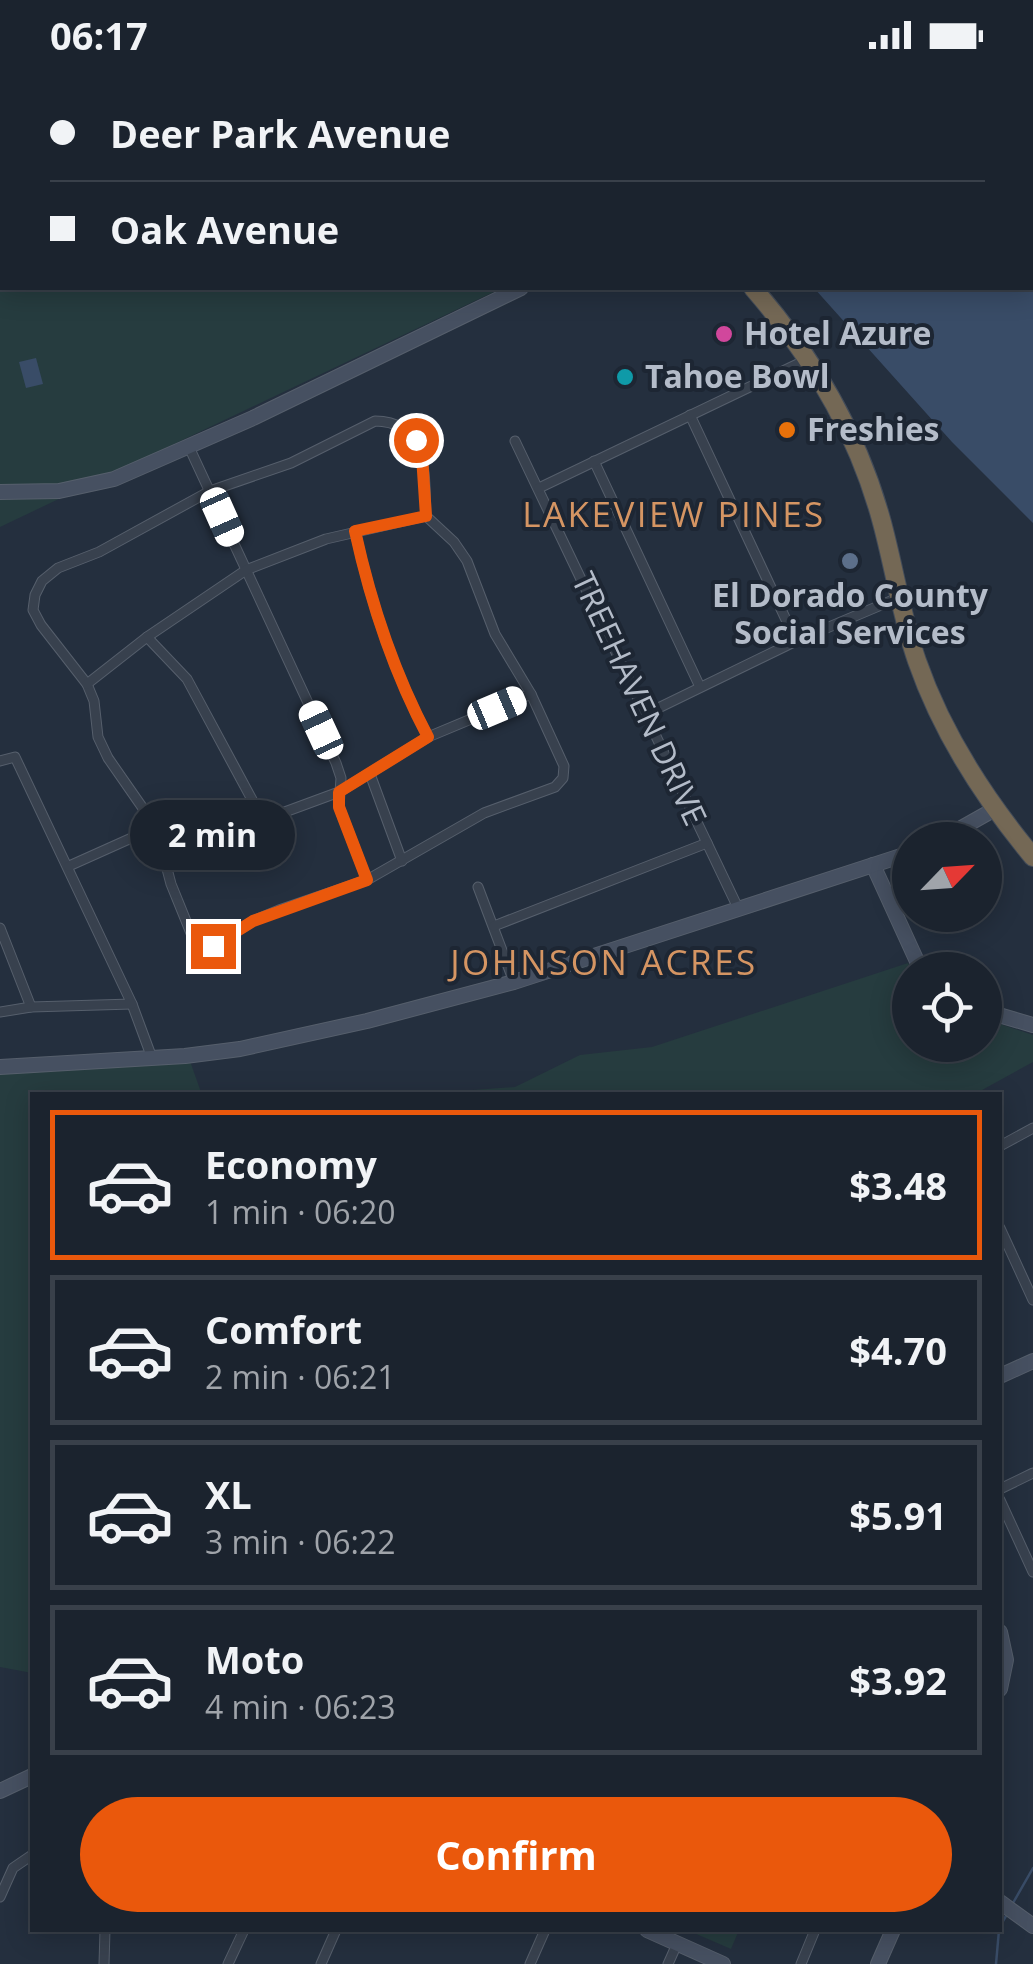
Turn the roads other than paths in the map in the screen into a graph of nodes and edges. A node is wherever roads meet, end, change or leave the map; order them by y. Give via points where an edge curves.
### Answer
1 (517, 290) edge
2 (754, 290) edge
3 (808, 359) junction
4 (690, 415) junction
5 (515, 441) dead end
6 (189, 446) junction
7 (594, 462) junction
8 (539, 488) junction
9 (210, 491) junction
10 (0, 492) edge
11 (426, 516) junction
12 (355, 531) junction
13 (246, 570) junction
14 (900, 597) junction
15 (148, 637) junction
16 (796, 641) junction
17 (87, 684) junction
18 (700, 687) junction
19 (531, 694) junction
20 (646, 714) junction
21 (428, 737) junction
22 (0, 761) edge
23 (370, 774) junction
24 (339, 792) junction
25 (995, 809) junction
26 (263, 820) junction
27 (972, 822) edge
28 (156, 827) junction
29 (707, 843) junction
30 (1033, 857) edge
31 (892, 858) edge
32 (402, 861) junction
33 (167, 862) junction
34 (874, 865) junction
35 (68, 866) junction
36 (367, 880) junction
37 (478, 887) dead end
38 (739, 910) junction
39 (494, 926) junction
40 (0, 928) edge
41 (913, 952) edge
42 (514, 982) junction
43 (132, 1004) junction
44 (31, 1007) junction
45 (0, 1012) edge
46 (1002, 1016) edge
47 (1033, 1026) edge
48 (152, 1058) junction
49 (0, 1067) edge
50 (1033, 1128) edge
51 (1002, 1145) edge
52 (1002, 1232) edge
53 (1033, 1300) edge
54 (1033, 1361) edge
55 (1002, 1375) edge
56 (1033, 1473) edge
57 (1002, 1488) edge
58 (1002, 1504) edge
59 (1033, 1572) edge
60 (1002, 1641) edge
61 (1002, 1680) edge
62 (30, 1777) edge
63 (0, 1791) edge
64 (30, 1856) edge
65 (0, 1897) edge
66 (1002, 1903) edge
67 (1033, 1926) edge
68 (105, 1932) edge
69 (243, 1932) edge
70 (335, 1932) edge
71 (545, 1932) edge
72 (651, 1932) edge
73 (815, 1932) edge
74 (892, 1932) edge
75 (677, 1944) junction
76 (104, 1964) edge
77 (228, 1964) edge
78 (321, 1964) edge
79 (530, 1964) edge
80 (668, 1964) edge
81 (723, 1964) edge
82 (800, 1964) edge
83 (878, 1964) edge

1 - 6 street
2 - 3 highway
3 - 4 street
3 - 14 highway via 862,463
4 - 7 street
4 - 16 street
5 - 8 street, TREEHAVEN DRIVE
6 - 9 street
6 - 10 street via 84,488
7 - 8 street
7 - 18 street
8 - 20 street, TREEHAVEN DRIVE
9 - 11 street via 291,463 375,421 392,421 416,440 422,456
9 - 13 street
9 - 17 street via 42,580 33,610
11 - 12 street
11 - 19 street via 467,561 495,634
12 - 13 street
12 - 21 street via 381,632
13 - 15 street
13 - 24 street via 336,762
14 - 16 street
14 - 25 highway via 936,708
15 - 17 street
15 - 26 street via 187,680
16 - 18 street
17 - 28 street via 108,758
18 - 20 street
19 - 21 street
19 - 32 street via 564,766 562,778
20 - 29 street, TREEHAVEN DRIVE
21 - 23 street
22 - 35 street via 15,757
23 - 24 street
23 - 32 street
24 - 26 street
24 - 36 street
25 - 27 street
25 - 30 highway
26 - 33 street
28 - 33 street
28 - 35 street
29 - 38 street, TREEHAVEN DRIVE
29 - 39 street
31 - 34 street
32 - 36 street
33 - 36 street via 197,948
34 - 38 street
34 - 41 street
35 - 43 street
37 - 39 street
38 - 42 street
39 - 42 street
40 - 44 street
42 - 48 street via 240,1049
43 - 44 street
43 - 48 street
44 - 45 street
46 - 47 street
48 - 49 street
50 - 51 street
52 - 53 street
54 - 55 street
56 - 57 street
58 - 59 street
60 - 61 street
62 - 63 street
64 - 65 street via 13,1868
66 - 67 street
68 - 76 street
69 - 77 street
70 - 78 street
71 - 79 street
72 - 75 street
73 - 82 street
74 - 83 street
75 - 80 street
75 - 81 street

